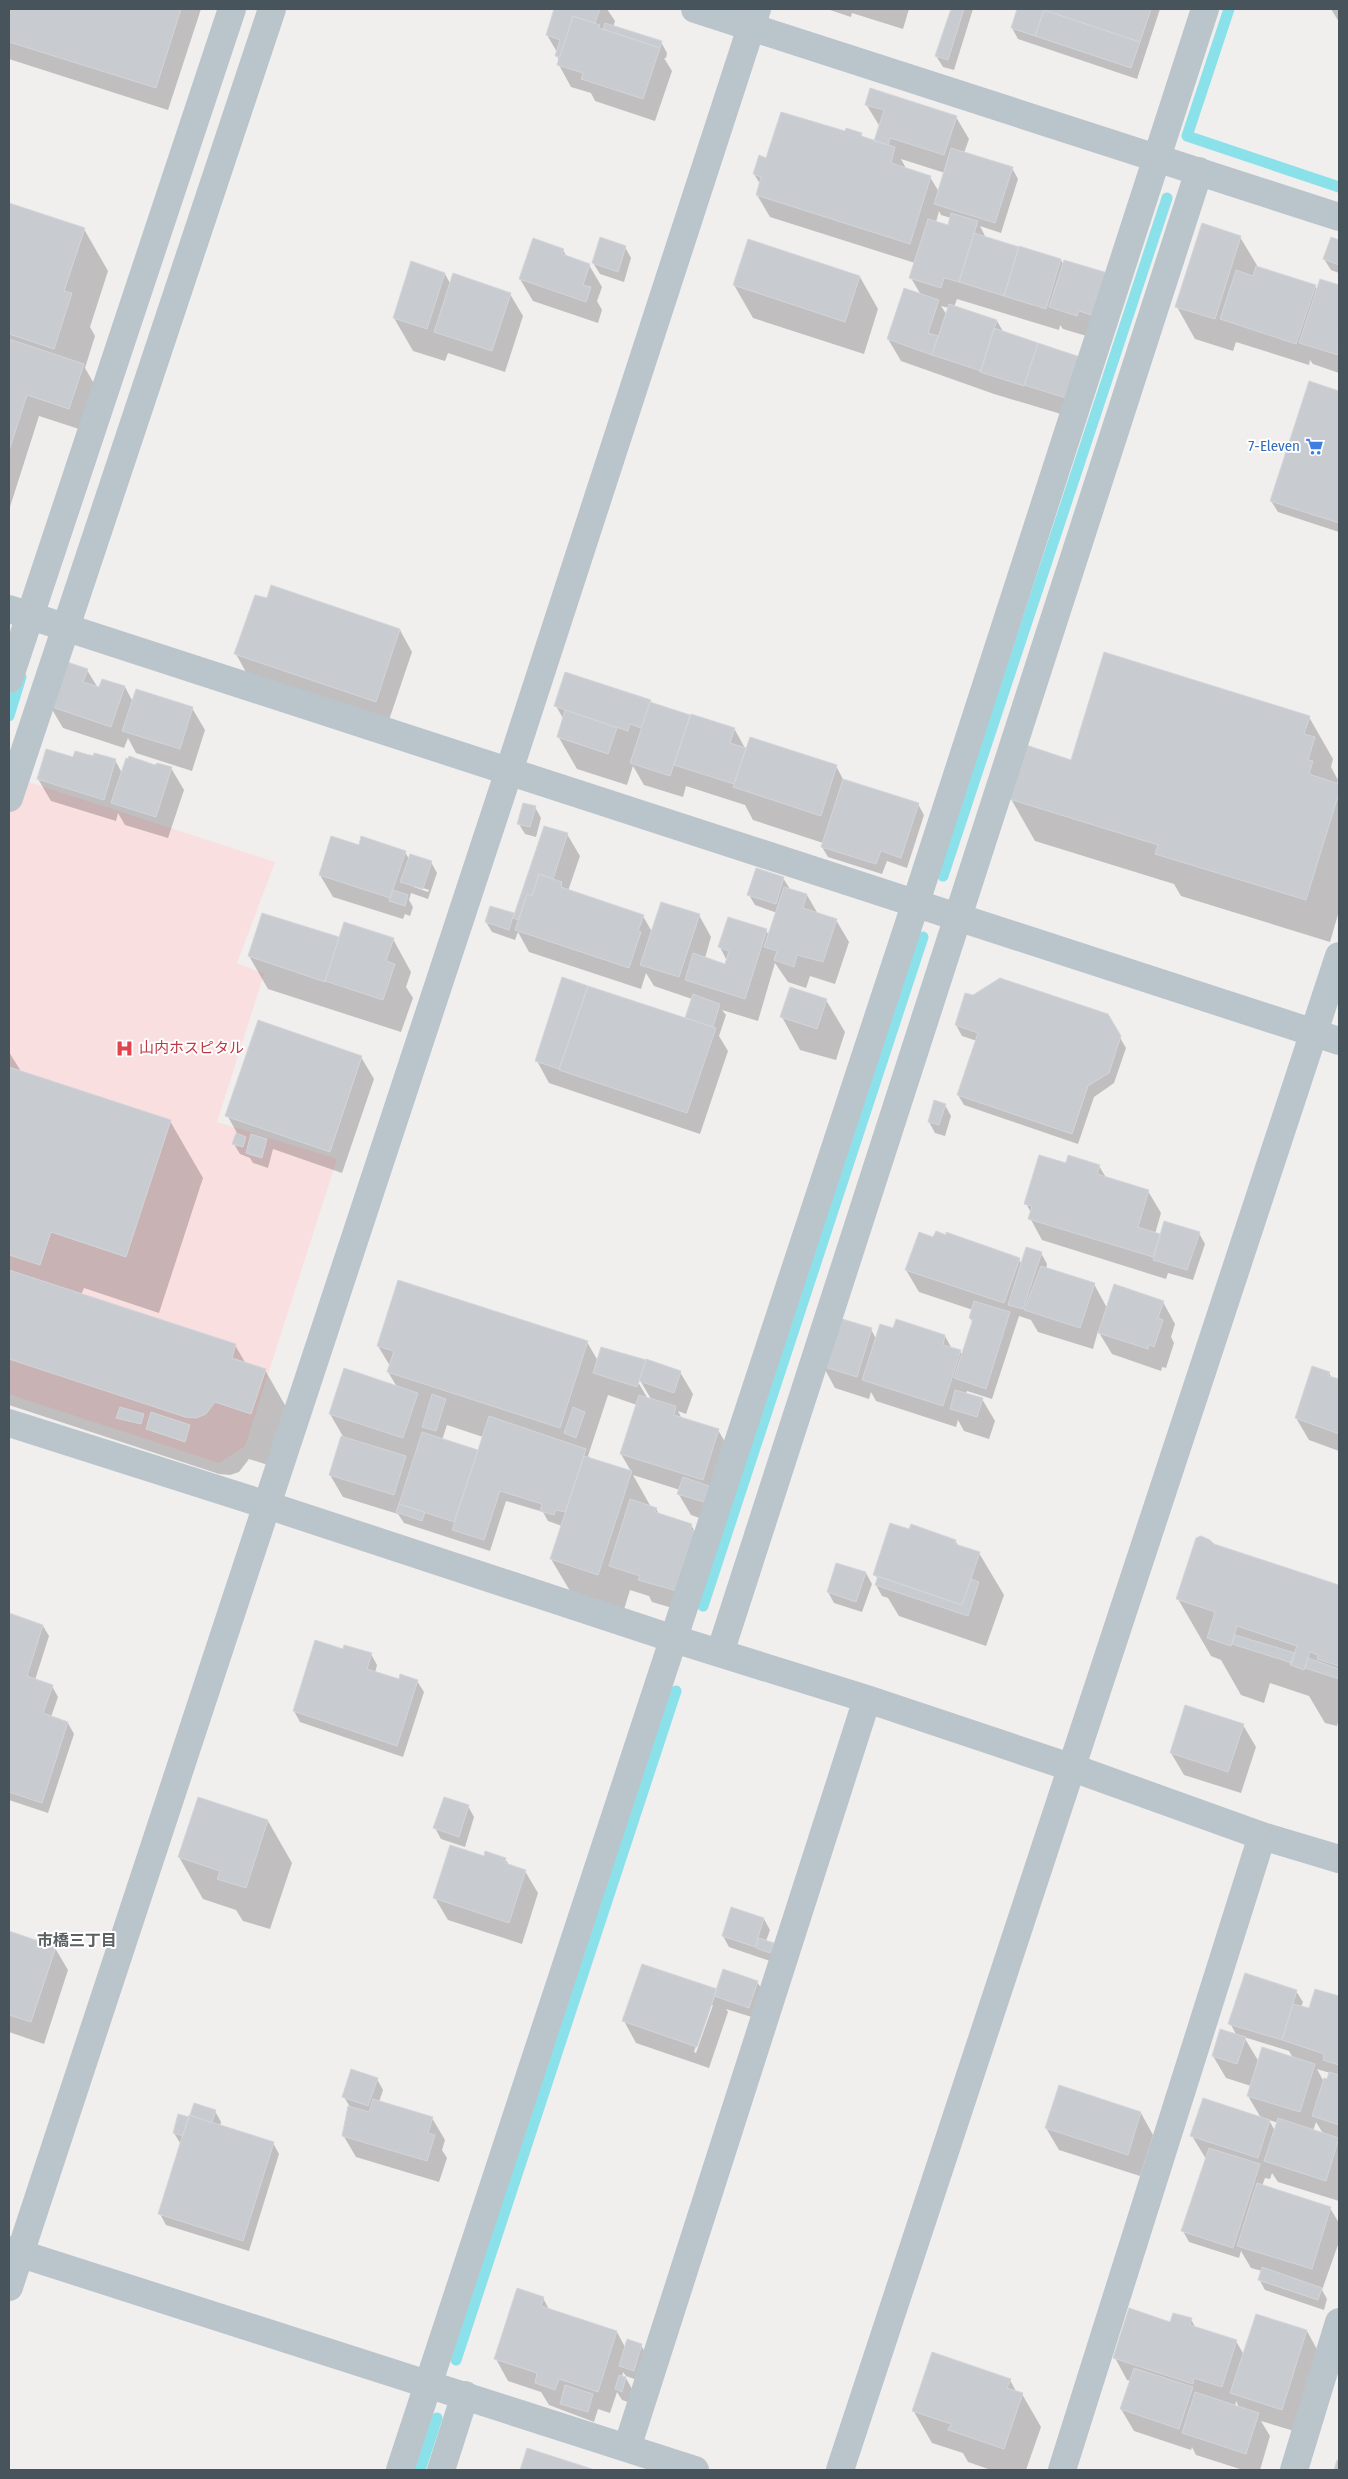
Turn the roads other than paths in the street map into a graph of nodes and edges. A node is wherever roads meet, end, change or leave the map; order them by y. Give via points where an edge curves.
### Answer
1 (232, 9) edge
2 (272, 9) edge
3 (695, 9) edge
4 (1205, 9) edge
5 (754, 18) edge
6 (1157, 158) junction
7 (1199, 172) junction
8 (1339, 218) edge
9 (20, 613) edge
10 (67, 628) junction
11 (9, 679) edge
12 (509, 771) junction
13 (9, 798) edge
14 (916, 902) junction
15 (957, 916) junction
16 (1339, 956) edge
17 (1327, 1037) edge
18 (9, 1423) edge
19 (267, 1505) junction
20 (674, 1639) junction
21 (720, 1653) junction
22 (867, 1699) junction
23 (1073, 1768) junction
24 (1262, 1836) junction
25 (1339, 1859) edge
26 (14, 2252) edge
27 (9, 2287) edge
28 (1339, 2322) edge
29 (429, 2384) junction
30 (464, 2395) junction
31 (627, 2448) junction
32 (400, 2470) edge
33 (440, 2470) edge
34 (695, 2470) edge
35 (840, 2470) edge
36 (1062, 2470) edge
37 (1294, 2470) edge

1 - 9 street
2 - 10 street
3 - 5 street
4 - 6 street
5 - 6 street
5 - 12 street
6 - 7 street
6 - 14 street
7 - 8 street
7 - 15 street
9 - 10 street
9 - 11 street
10 - 12 street
10 - 13 street
12 - 14 street
12 - 19 street
14 - 15 street
14 - 20 street
15 - 17 street
15 - 21 street
16 - 17 street
17 - 23 street
18 - 19 street
19 - 20 street
19 - 26 street
20 - 21 street
20 - 29 street
21 - 22 street
22 - 23 street
22 - 31 street
23 - 24 street
23 - 35 street
24 - 25 street
24 - 36 street
26 - 27 street
26 - 29 street
28 - 37 street
29 - 30 street
29 - 32 street
30 - 31 street
30 - 33 street
31 - 34 street

